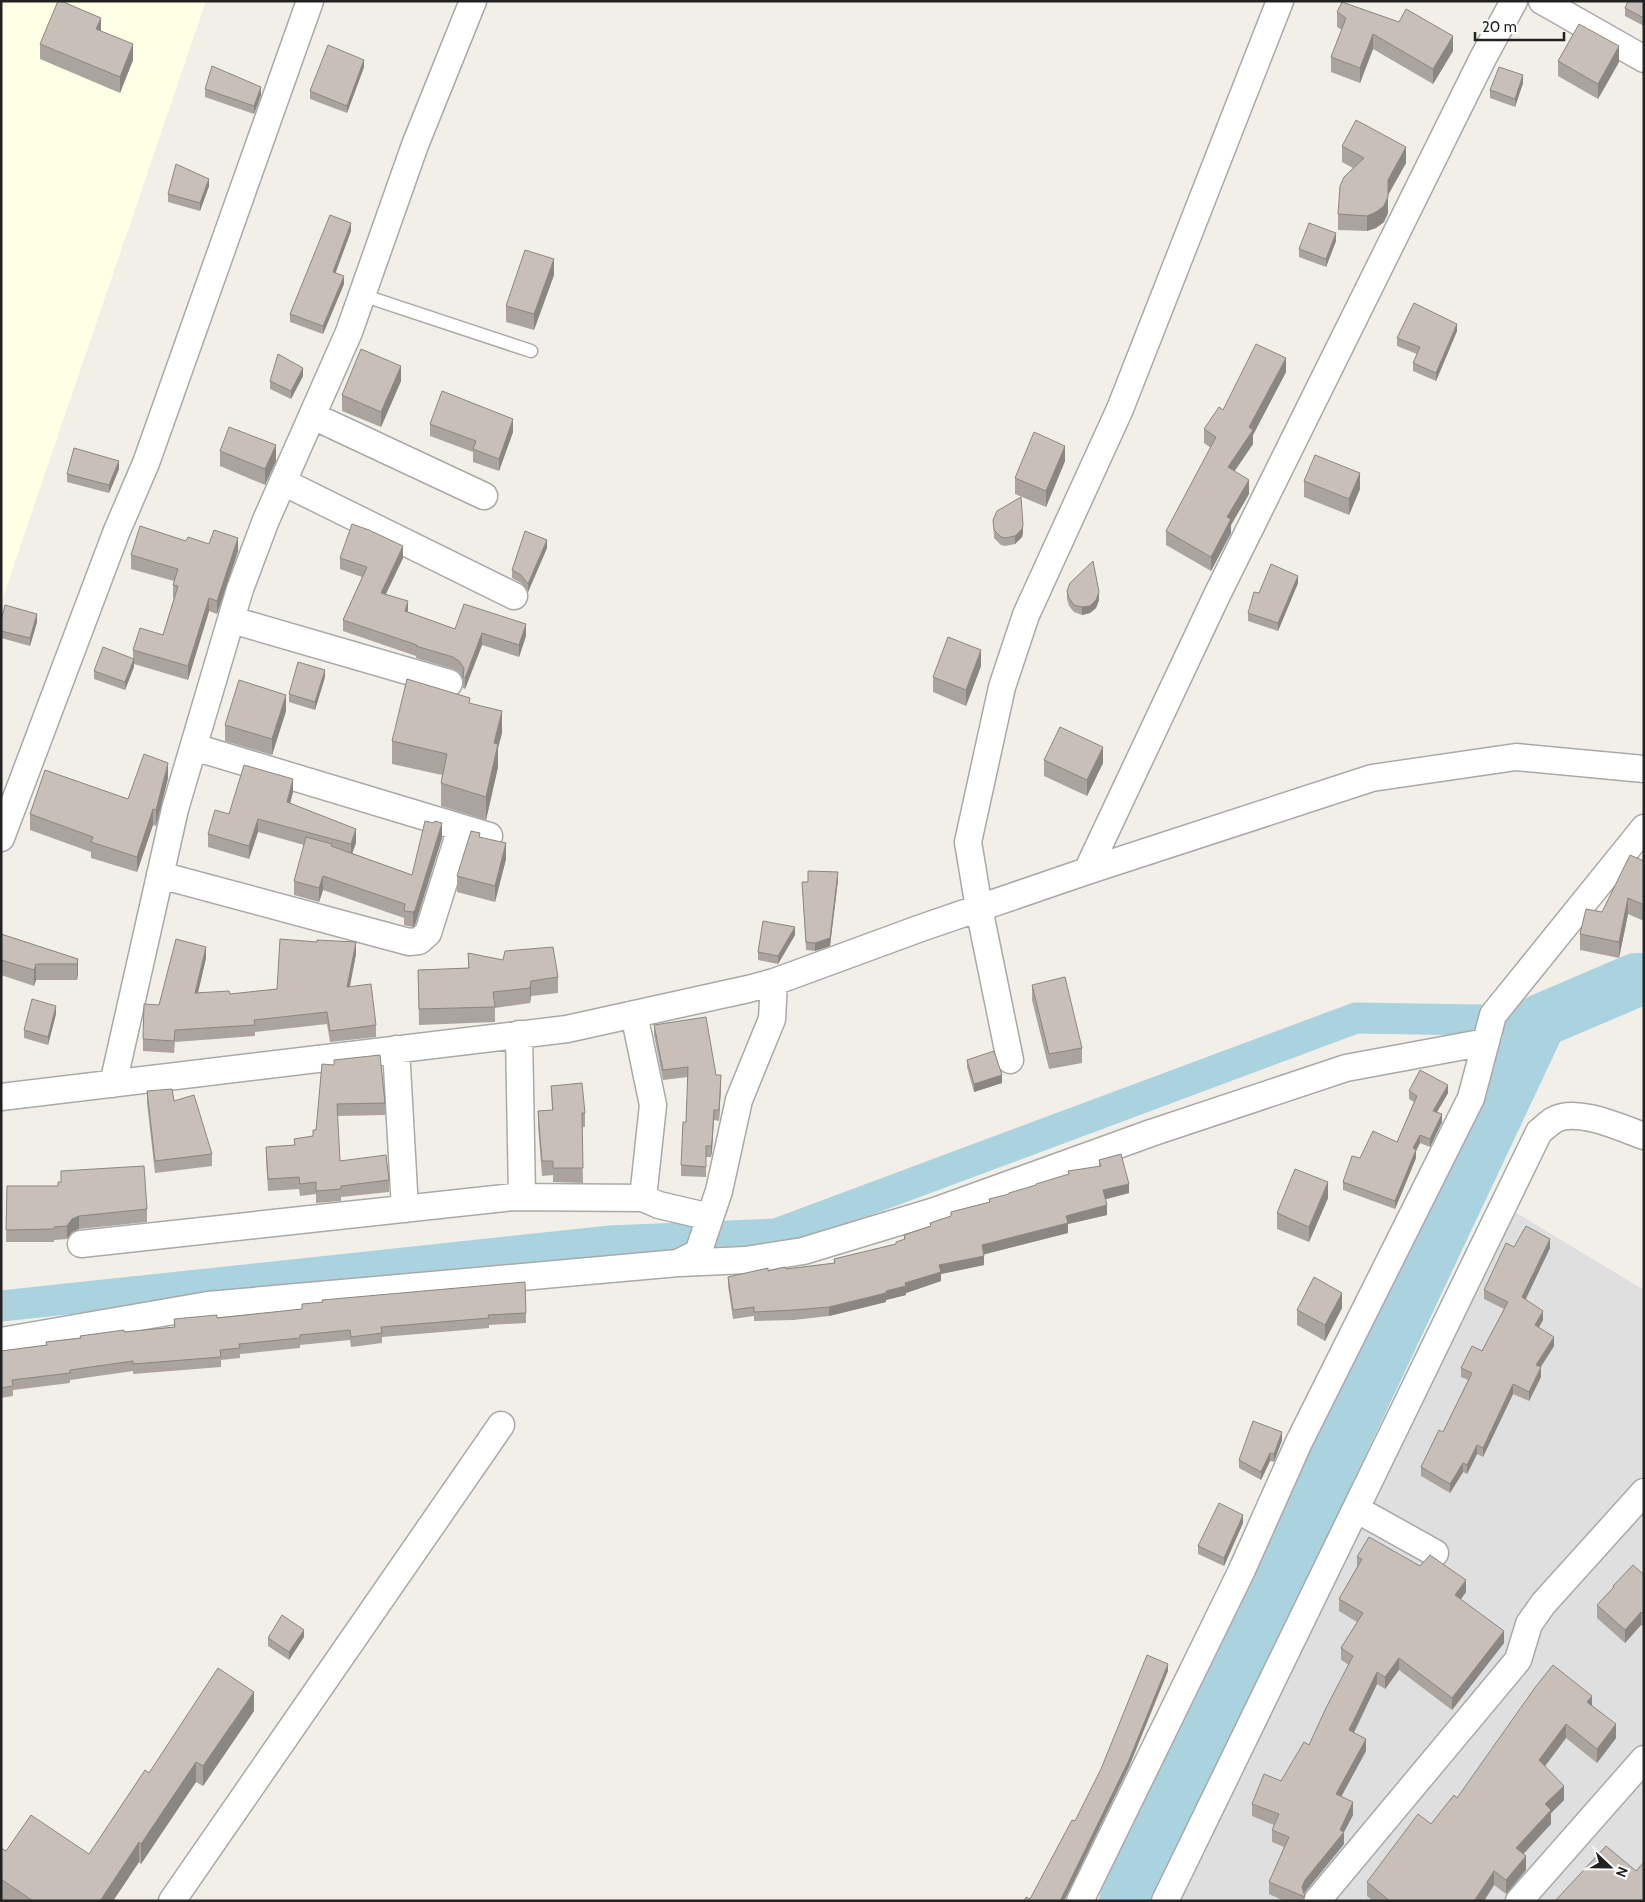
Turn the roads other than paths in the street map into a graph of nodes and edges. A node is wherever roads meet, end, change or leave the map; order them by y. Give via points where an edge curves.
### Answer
1 (310, 1) edge
2 (472, 1) edge
3 (1280, 1) edge
4 (1514, 1) edge
5 (1542, 1) edge
6 (1644, 59) edge
7 (362, 295) junction
8 (531, 351) dead end
9 (313, 416) junction
10 (283, 482) junction
11 (484, 496) dead end
12 (514, 596) dead end
13 (232, 620) junction
14 (449, 683) dead end
15 (194, 747) junction
16 (1644, 769) edge
17 (461, 828) junction
18 (1644, 828) edge
19 (489, 836) dead end
20 (1, 838) edge
21 (1086, 870) junction
22 (160, 875) junction
23 (979, 908) junction
24 (774, 982) junction
25 (634, 1014) junction
26 (519, 1034) junction
27 (1486, 1042) junction
28 (396, 1049) junction
29 (1010, 1060) dead end
30 (112, 1084) junction
31 (1, 1097) edge
32 (1644, 1136) edge
33 (522, 1197) junction
34 (643, 1198) junction
35 (405, 1209) junction
36 (709, 1222) junction
37 (81, 1244) dead end
38 (688, 1258) junction
39 (1, 1342) edge
40 (501, 1425) dead end
41 (1644, 1492) edge
42 (1356, 1509) junction
43 (1435, 1553) dead end
44 (1644, 1758) edge
45 (172, 1901) edge
46 (1080, 1901) edge
47 (1165, 1901) edge
48 (1317, 1901) edge
49 (1520, 1901) edge

1 - 20 street via 150,454 116,533
2 - 7 street via 415,145
3 - 23 street via 1120,409 1023,624 1002,687 968,842
4 - 21 street via 1226,578
5 - 6 street
7 - 8 lane
7 - 9 street
9 - 10 street
9 - 11 street
10 - 12 street
10 - 13 street via 240,589
13 - 14 street
13 - 15 street
15 - 17 street
15 - 22 street
16 - 21 street via 1516,757 1372,778
17 - 19 street
17 - 22 street via 428,933 419,941 409,942
18 - 27 street via 1493,1015
21 - 23 street
22 - 30 street
23 - 24 street
23 - 29 street
24 - 25 street
24 - 36 street via 772,1019 739,1100
25 - 26 street via 566,1029
25 - 34 street via 653,1105
26 - 28 street
26 - 33 street
27 - 38 street via 1346,1068 1151,1133 935,1211 803,1251 746,1260
27 - 46 street via 1471,1098 1299,1442 1241,1572
28 - 30 street
28 - 35 street
30 - 31 street
32 - 42 street via 1569,1115 1555,1119 1539,1132
33 - 34 street
33 - 35 street
34 - 36 street
35 - 37 street
36 - 38 street
38 - 39 street via 208,1306
40 - 45 street
41 - 48 street via 1543,1604 1529,1624 1518,1660
42 - 43 street
42 - 47 street
44 - 49 street

